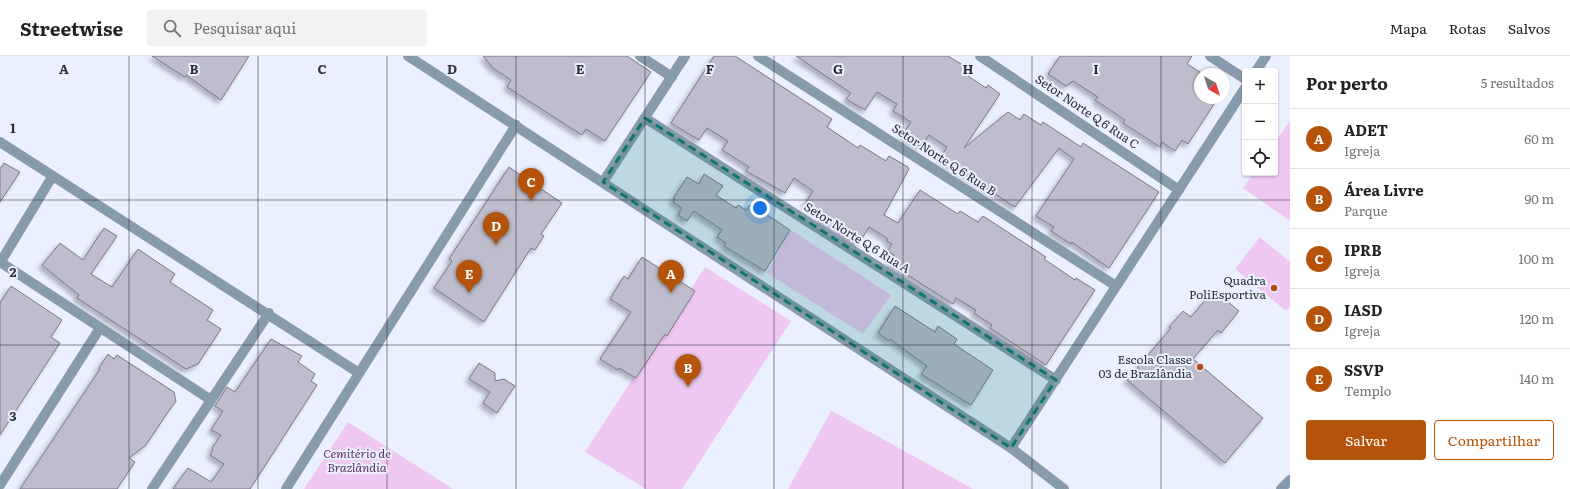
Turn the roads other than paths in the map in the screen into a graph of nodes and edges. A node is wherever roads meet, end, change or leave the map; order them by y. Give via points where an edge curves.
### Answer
1 (408, 56) edge
2 (640, 56) edge
3 (685, 56) edge
4 (758, 56) edge
5 (980, 56) edge
6 (1210, 56) edge
7 (1266, 56) edge
8 (1258, 68) edge
9 (672, 77) junction
10 (1242, 77) edge
11 (1242, 93) edge
12 (645, 118) junction
13 (516, 125) junction
14 (0, 142) edge
15 (52, 176) junction
16 (604, 182) junction
17 (1179, 190) junction
18 (0, 262) edge
19 (1116, 286) junction
20 (268, 313) junction
21 (100, 328) junction
22 (359, 373) junction
23 (1056, 380) junction
24 (211, 400) junction
25 (1011, 448) junction
26 (1290, 480) edge
27 (0, 485) edge
28 (152, 489) edge
29 (286, 489) edge
30 (1064, 489) edge
31 (1281, 489) edge

1 - 13 street
2 - 9 street
3 - 9 street
4 - 19 street, Setor Norte Q 6 Rua B
5 - 17 street, Setor Norte Q 6 Rua C
6 - 10 street
7 - 8 street
9 - 12 street
11 - 17 street
12 - 16 street
12 - 23 street, Setor Norte Q 6 Rua A
13 - 16 street
13 - 22 street
14 - 15 street
15 - 18 street
15 - 20 street
16 - 25 street
17 - 19 street
18 - 21 street
19 - 23 street
20 - 22 street
20 - 24 street
21 - 24 street
21 - 27 street
22 - 29 street
23 - 25 street
24 - 28 street
25 - 30 street
26 - 31 street

